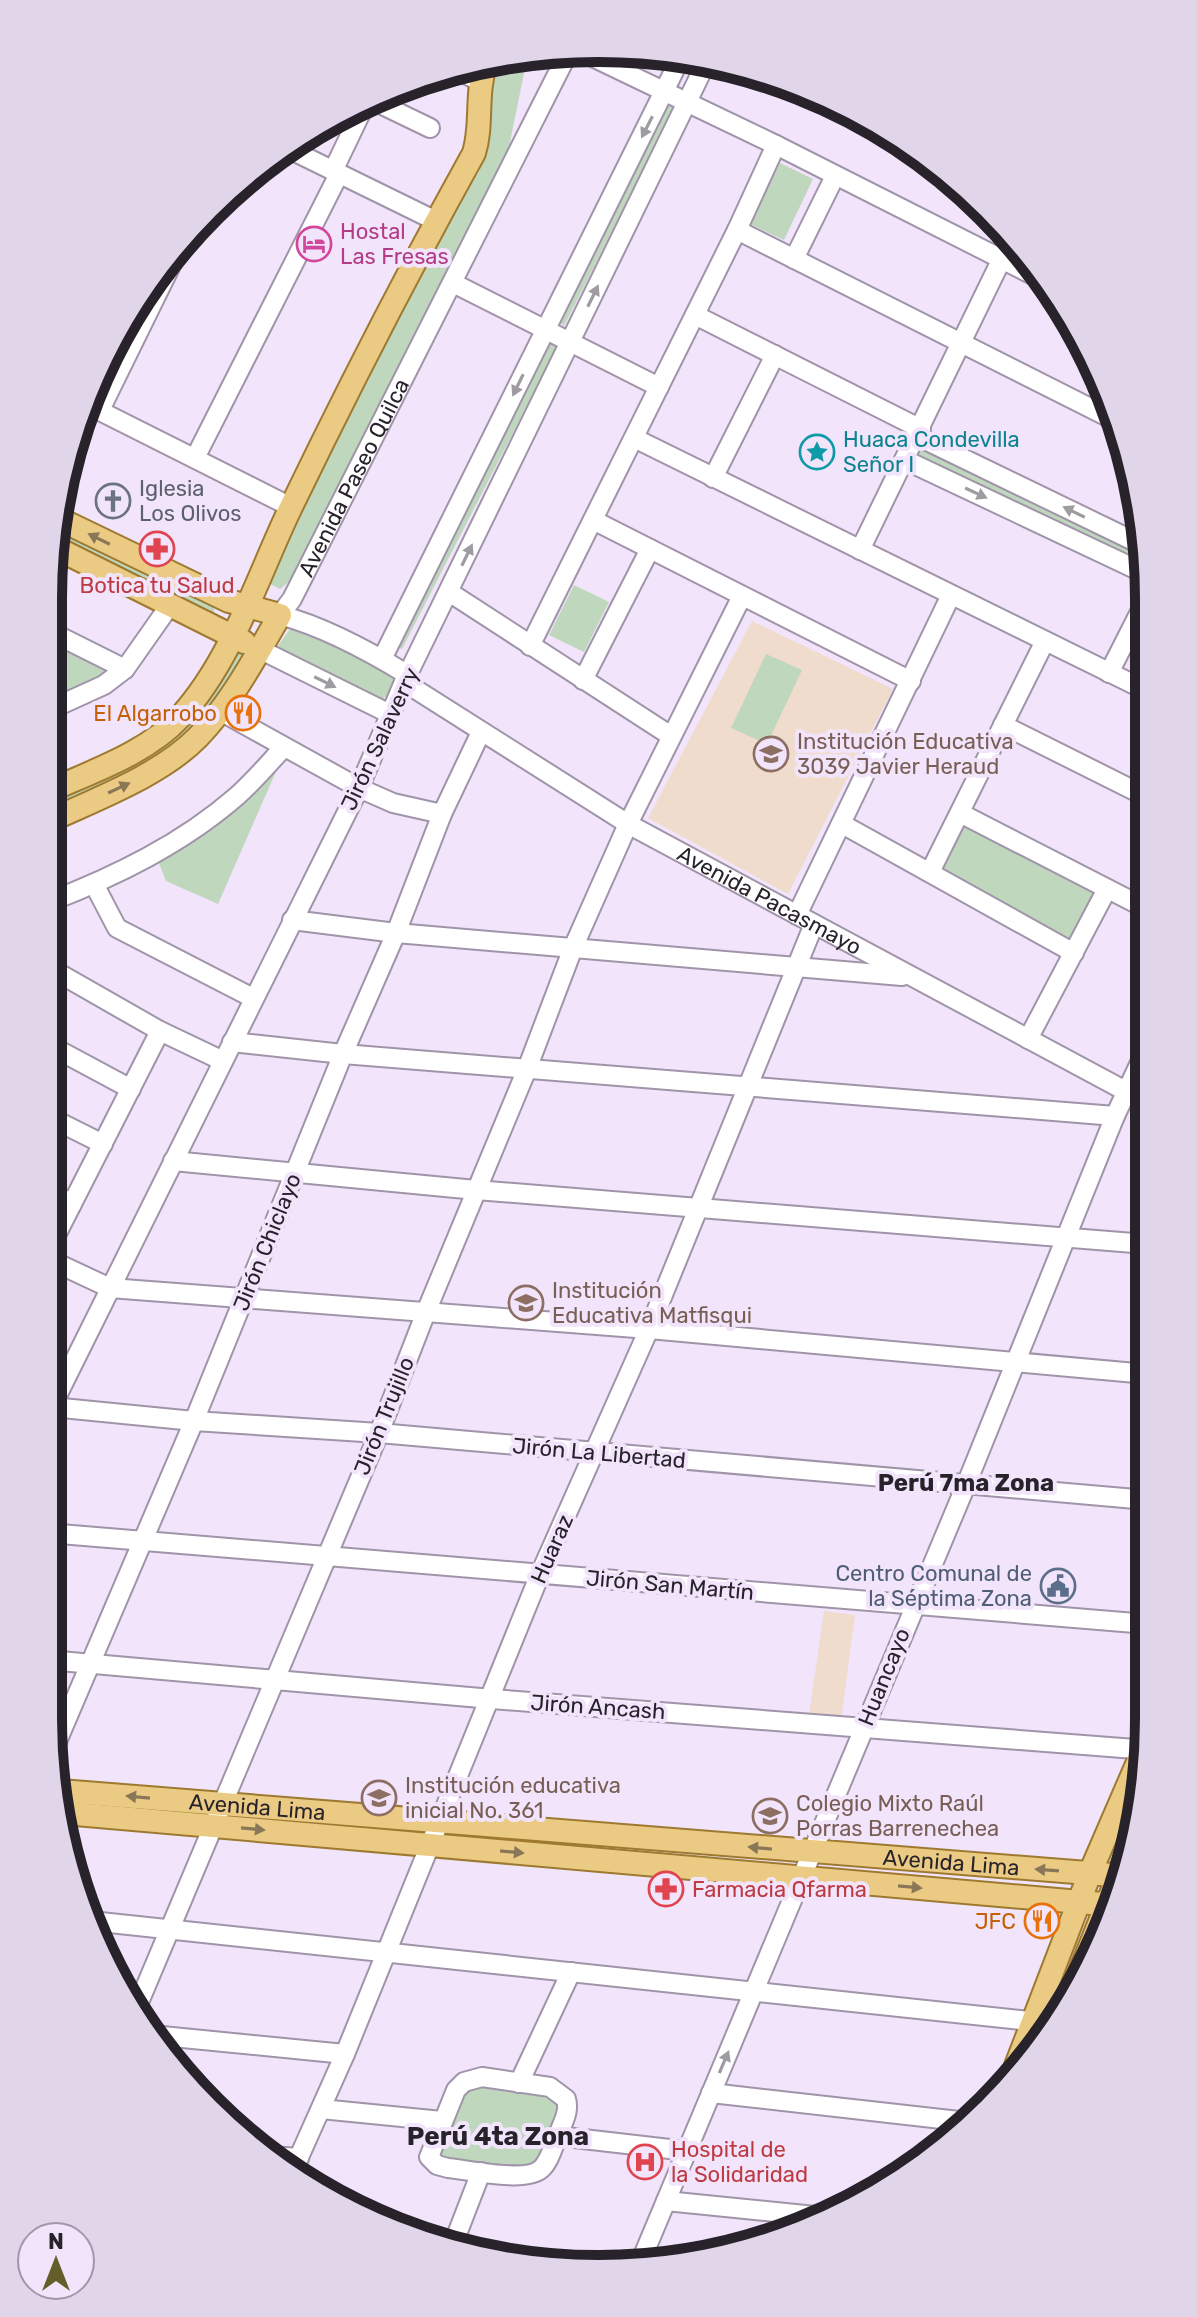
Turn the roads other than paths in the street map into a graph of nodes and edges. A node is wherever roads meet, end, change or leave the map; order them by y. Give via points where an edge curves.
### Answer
1 (604, 62) edge
2 (563, 63) edge
3 (676, 68) edge
4 (702, 72) edge
5 (483, 75) edge
6 (665, 91) junction
7 (687, 102) junction
8 (385, 106) edge
9 (359, 118) edge
10 (430, 128) dead end
11 (776, 145) junction
12 (298, 153) edge
13 (336, 172) junction
14 (835, 176) junction
15 (436, 221) junction
16 (737, 230) junction
17 (1006, 250) edge
18 (794, 259) junction
19 (1002, 260) junction
20 (1022, 270) edge
21 (453, 283) junction
22 (695, 315) junction
23 (546, 329) junction
24 (570, 343) junction
25 (963, 344) junction
26 (775, 355) junction
27 (659, 387) junction
28 (97, 409) edge
29 (1102, 414) edge
30 (919, 433) junction
31 (634, 438) junction
32 (195, 458) junction
33 (905, 460) junction
34 (713, 478) junction
35 (291, 507) junction
36 (593, 520) junction
37 (68, 523) edge
38 (1131, 540) edge
39 (650, 549) junction
40 (860, 550) junction
41 (64, 552) edge
42 (1134, 568) edge
43 (449, 592) junction
44 (951, 595) junction
45 (742, 596) junction
46 (170, 605) junction
47 (247, 606) junction
48 (280, 615) junction
49 (1135, 622) edge
50 (233, 636) junction
51 (62, 638) edge
52 (1045, 641) junction
53 (530, 646) junction
54 (259, 649) junction
55 (382, 659) junction
56 (125, 669) junction
57 (1109, 673) junction
58 (406, 679) junction
59 (583, 680) junction
60 (911, 681) junction
61 (1135, 685) edge
62 (62, 704) edge
63 (220, 711) junction
64 (390, 714) junction
65 (1003, 725) junction
66 (481, 732) junction
67 (671, 736) junction
68 (284, 747) junction
69 (62, 785) edge
70 (359, 788) junction
71 (1135, 791) edge
72 (960, 813) junction
73 (442, 814) junction
74 (62, 815) edge
75 (628, 824) junction
76 (842, 824) junction
77 (930, 872) junction
78 (94, 884) junction
79 (1107, 889) junction
80 (62, 897) edge
81 (1135, 903) edge
82 (292, 920) junction
83 (806, 920) junction
84 (396, 933) junction
85 (573, 948) junction
86 (1074, 953) junction
87 (796, 967) junction
88 (62, 973) edge
89 (911, 977) junction
90 (253, 998) junction
91 (160, 1031) junction
92 (1028, 1039) junction
93 (232, 1042) junction
94 (62, 1052) edge
95 (343, 1054) junction
96 (223, 1061) junction
97 (527, 1069) junction
98 (1135, 1072) edge
99 (747, 1086) junction
100 (131, 1089) junction
101 (1126, 1090) junction
102 (1135, 1095) edge
103 (1115, 1116) junction
104 (62, 1124) edge
105 (103, 1144) junction
106 (173, 1161) junction
107 (296, 1173) junction
108 (476, 1190) junction
109 (62, 1198) edge
110 (72, 1204) junction
111 (696, 1208) junction
112 (62, 1224) edge
113 (1067, 1237) junction
114 (1135, 1243) edge
115 (62, 1266) edge
116 (110, 1288) junction
117 (244, 1297) junction
118 (426, 1312) junction
119 (649, 1329) junction
120 (1016, 1362) junction
121 (1135, 1373) edge
122 (62, 1386) edge
123 (62, 1412) edge
124 (194, 1421) junction
125 (379, 1433) junction
126 (595, 1453) junction
127 (966, 1485) junction
128 (1135, 1499) edge
129 (62, 1534) edge
130 (142, 1541) junction
131 (326, 1556) junction
132 (540, 1574) junction
133 (913, 1605) junction
134 (1135, 1623) edge
135 (62, 1661) edge
136 (90, 1664) junction
137 (277, 1678) junction
138 (492, 1699) junction
139 (864, 1727) junction
140 (62, 1729) edge
141 (1134, 1745) edge
142 (1131, 1780) edge
143 (67, 1792) edge
144 (221, 1803) junction
145 (71, 1814) edge
146 (440, 1822) junction
147 (211, 1826) junction
148 (431, 1845) junction
149 (812, 1852) junction
150 (1090, 1873) junction
151 (1112, 1875) edge
152 (801, 1877) junction
153 (1079, 1902) junction
154 (1102, 1903) edge
155 (102, 1922) edge
156 (169, 1929) junction
157 (386, 1953) junction
158 (571, 1972) junction
159 (754, 1992) junction
160 (141, 1998) edge
161 (1041, 2022) edge
162 (167, 2036) edge
163 (345, 2054) junction
164 (519, 2083) junction
165 (711, 2093) junction
166 (321, 2109) junction
167 (954, 2120) edge
168 (442, 2121) junction
169 (557, 2136) junction
170 (687, 2151) junction
171 (297, 2163) edge
172 (481, 2172) junction
173 (666, 2201) junction
174 (802, 2215) edge
175 (456, 2236) edge
176 (644, 2253) edge

1 - 6 street
2 - 21 street, Avenida Paseo Quilca
3 - 6 street, Jirón Salaverry
4 - 7 street, Jirón Salaverry
5 - 15 main road, Avenida Paseo Quilca via 477,143
6 - 7 street
6 -> 23 street, Jirón Salaverry
7 - 11 street
24 -> 7 street, Jirón Salaverry
8 - 10 street
9 - 13 street
11 - 14 street
11 - 16 street
12 - 13 street
13 - 15 street
13 - 32 street
14 - 18 street
14 - 19 street
15 - 35 main road, Avenida Paseo Quilca
16 - 18 street
16 - 22 street
17 - 19 street
18 - 25 street
19 - 20 street
19 - 25 street
21 - 23 street
21 - 48 street, Avenida Paseo Quilca
22 - 26 street
22 - 27 street
23 - 24 street
23 -> 55 street, Jirón Salaverry
24 - 27 street
43 -> 24 street, Jirón Salaverry
25 - 29 street
25 - 30 street
26 - 30 street
26 - 34 street
27 - 31 street
28 - 32 street
30 - 33 street
38 -> 30 street
31 - 34 street
31 - 36 street
32 - 35 street
33 - 40 street
33 -> 42 street
34 - 40 street
35 - 47 main road, Avenida Paseo Quilca
36 - 39 street
36 - 53 street
47 -> 37 main road, Avenida Pacasmayo
39 - 45 street
39 - 59 street
40 - 44 street
41 - 46 main road
43 - 53 street
43 - 58 street, Jirón Salaverry
44 - 52 street
44 - 60 street, Huaraz
45 - 60 street
45 - 67 street, Jirón Trujillo
46 - 50 main road
46 - 56 street
47 - 48 main road, Avenida Pacasmayo
47 - 50 main road, Avenida Paseo Quilca
48 - 54 main road, Avenida Paseo Quilca
48 - 55 street, Avenida Pacasmayo
49 - 57 street
50 - 54 main road
50 - 69 main road, Avenida Paseo Quilca via 179,719 114,762
51 - 56 street
52 - 57 street
52 - 65 street
53 - 59 street
54 - 63 main road, Avenida Paseo Quilca
54 -> 64 street
55 - 58 street, Avenida Pacasmayo
56 - 62 street
57 - 61 street
58 - 64 street, Jirón Salaverry
58 - 66 street, Avenida Pacasmayo
59 - 67 street
60 - 76 street, Huaraz
63 - 68 street
74 -> 63 main road, Avenida Paseo Quilca via 145,776 196,739
64 - 70 street, Jirón Salaverry
65 - 71 street
65 - 72 street
66 - 73 street, Jirón Chiclayo
66 - 75 street, Avenida Pacasmayo
67 - 75 street, Jirón Trujillo
68 - 70 street
68 - 78 street via 217,813
70 - 73 street via 393,803
70 - 82 street, Jirón Salaverry
72 - 77 street
72 - 79 street
73 - 84 street, Jirón Chiclayo
75 - 83 street, Avenida Pacasmayo
75 - 85 street, Jirón Trujillo
76 - 77 street
76 - 83 street, Huaraz
77 - 86 street
78 - 80 street
78 - 90 street via 117,928
79 - 81 street
79 - 86 street
82 - 84 street
82 - 90 street, Jirón Salaverry
83 - 87 street, Huaraz
83 - 89 street, Avenida Pacasmayo
84 - 85 street
84 - 95 street, Jirón Chiclayo
85 - 87 street
85 - 97 street, Jirón Trujillo
86 - 92 street
87 - 89 street
87 - 99 street, Huaraz
88 - 91 street
89 - 92 street, Avenida Pacasmayo
90 - 93 street, Jirón Salaverry
91 - 96 street
91 - 100 street
92 - 101 street, Avenida Pacasmayo
93 - 95 street
93 - 96 street, Jirón Salaverry
94 - 100 street
95 - 97 street
95 - 107 street, Jirón Chiclayo
96 - 106 street, Jirón Salaverry
97 - 99 street
97 - 108 street, Jirón Trujillo
98 - 101 street, Huancayo
99 - 103 street
99 - 111 street, Huaraz
100 - 105 street
101 - 102 street, Avenida Pacasmayo
101 - 103 street, Huancayo
103 - 113 street, Huancayo
104 - 105 street
105 - 110 street
106 - 107 street
106 - 116 street, Jirón Salaverry
107 - 108 street
107 - 117 street, Jirón Chiclayo
108 - 111 street
108 - 118 street, Jirón Trujillo
109 - 110 street
110 - 112 street
111 - 113 street
111 - 119 street, Huaraz
113 - 114 street
113 - 120 street, Huancayo
115 - 116 street
116 - 117 street
116 - 122 street, Jirón Salaverry
117 - 118 street
117 - 124 street, Jirón Chiclayo
118 - 119 street
118 - 125 street, Jirón Trujillo
119 - 120 street
119 - 126 street, Huaraz
120 - 121 street
120 - 127 street, Huancayo
123 - 124 street, Jirón La Libertad
124 - 125 street, Jirón La Libertad
124 - 130 street, Jirón Chiclayo
125 - 126 street, Jirón La Libertad
125 - 131 street, Jirón Trujillo
126 - 127 street, Jirón La Libertad
126 - 132 street, Huaraz
127 - 128 street, Jirón La Libertad
127 - 133 street, Huancayo
129 - 130 street, Jirón San Martín
130 - 131 street, Jirón San Martín
130 - 136 street, Jirón Chiclayo
131 - 132 street, Jirón San Martín
131 - 137 street, Jirón Trujillo
132 - 133 street, Jirón San Martín
132 - 138 street, Huaraz
133 - 134 street, Jirón San Martín
133 - 139 street, Huancayo
135 - 136 street, Jirón Ancash
136 - 137 street, Jirón Ancash
136 - 140 street, Jirón Chiclayo
137 - 138 street, Jirón Ancash
137 - 144 street, Jirón Trujillo
138 - 139 street, Jirón Ancash
138 - 146 street, Huaraz
139 - 141 street, Jirón Ancash
139 - 149 street, Huancayo
142 - 150 main road
144 -> 143 main road, Avenida Lima
144 - 146 main road, Avenida Lima
144 - 147 street, Jirón Trujillo
145 - 147 main road, Avenida Lima
146 - 148 street, Huaraz
149 -> 146 main road, Avenida Lima
147 -> 148 main road, Avenida Lima
147 - 156 street, Jirón Trujillo
148 -> 152 main road, Avenida Lima
148 - 157 street, Huaraz
150 -> 149 main road, Avenida Lima
149 - 152 street, Huancayo
150 - 151 main road, Avenida Lima
150 - 153 main road
152 -> 153 main road, Avenida Lima
152 - 159 street, Huancayo
153 - 154 main road, Avenida Lima
153 - 161 main road
155 - 156 street
156 - 157 street
156 - 160 street, Jirón Trujillo
157 - 158 street
157 - 163 street, Huaraz
158 - 159 street
158 - 164 street
159 - 161 street
165 -> 159 street, Huancayo
162 - 163 street
163 - 166 street, Huaraz
164 - 168 street via 482,2077 464,2082
164 - 169 street via 550,2087 564,2097 567,2111
165 - 167 street
165 - 170 street, Huancayo
166 - 168 street
166 - 171 street, Huaraz
168 - 172 street via 429,2152 432,2162
169 - 170 street
169 - 172 street via 546,2163 536,2172
170 - 173 street, Huancayo
172 - 175 street
173 - 174 street
173 - 176 street, Huancayo

